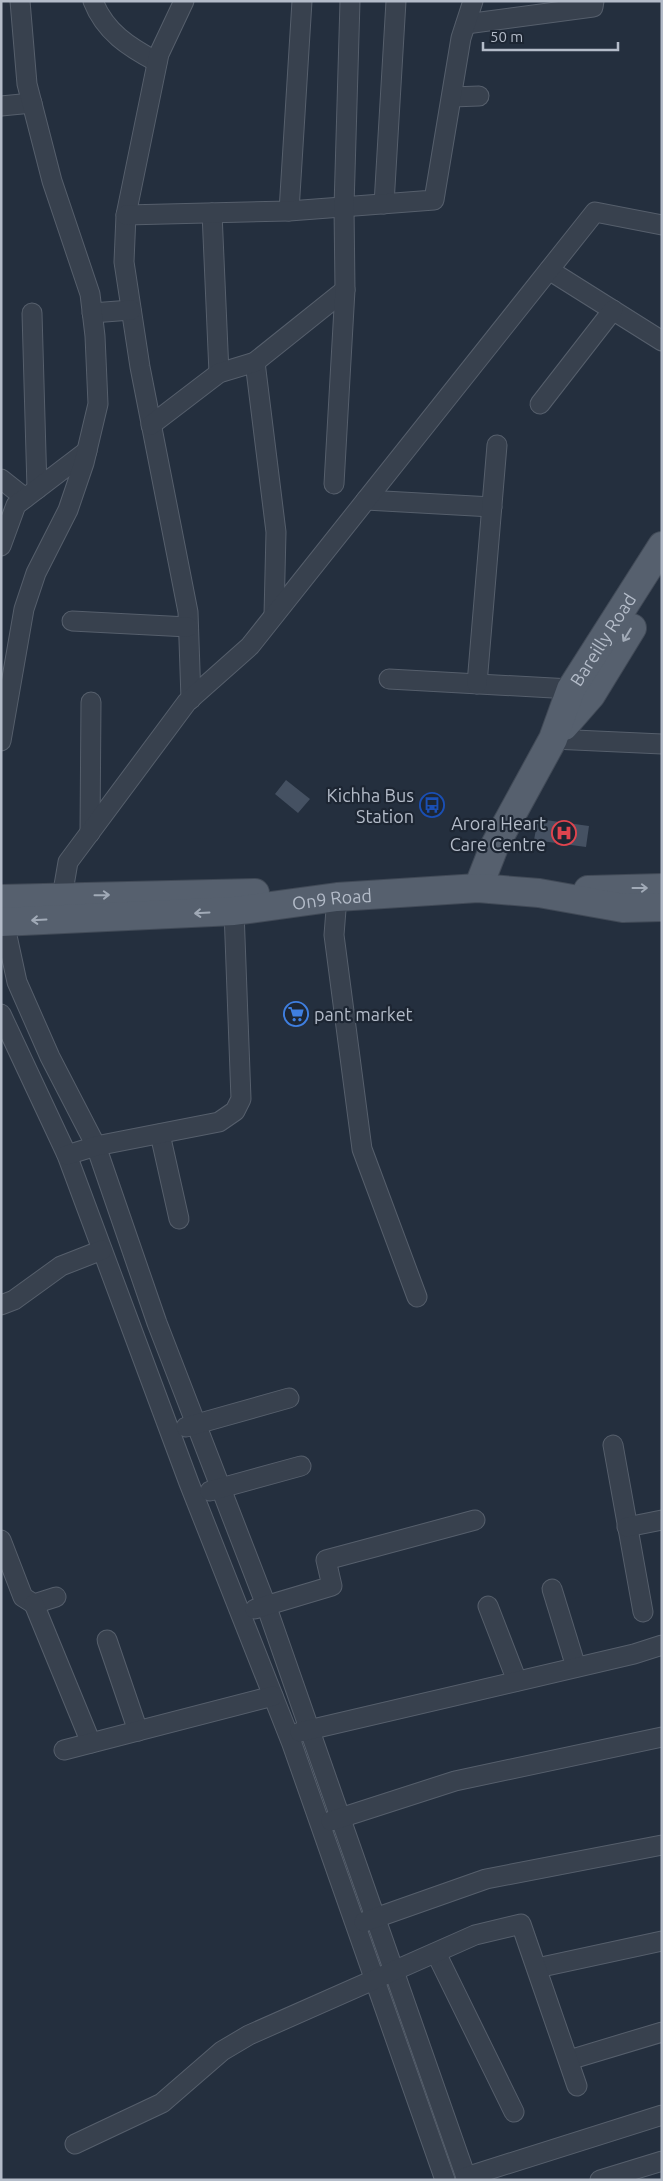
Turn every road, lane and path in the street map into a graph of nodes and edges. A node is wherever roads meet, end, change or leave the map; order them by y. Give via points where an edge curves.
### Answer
1 (20, 1) edge
2 (93, 1) edge
3 (184, 1) edge
4 (302, 1) edge
5 (350, 1) edge
6 (396, 1) edge
7 (473, 1) edge
8 (594, 1) edge
9 (466, 24) junction
10 (157, 62) junction
11 (479, 96) dead end
12 (452, 97) junction
13 (32, 102) junction
14 (1, 106) edge
15 (384, 204) junction
16 (344, 207) junction
17 (289, 211) junction
18 (212, 213) junction
19 (126, 215) junction
20 (662, 225) edge
21 (549, 270) junction
22 (345, 290) junction
23 (131, 310) junction
24 (613, 310) junction
25 (32, 313) dead end
26 (92, 313) junction
27 (662, 341) edge
28 (255, 362) junction
29 (219, 373) junction
30 (540, 404) dead end
31 (151, 425) junction
32 (497, 446) dead end
33 (87, 451) junction
34 (1, 479) edge
35 (334, 484) dead end
36 (31, 493) junction
37 (366, 500) junction
38 (492, 507) junction
39 (1, 546) edge
40 (662, 546) edge
41 (662, 579) edge
42 (274, 615) junction
43 (72, 621) dead end
44 (188, 627) junction
45 (388, 679) dead end
46 (477, 684) junction
47 (571, 689) junction
48 (191, 698) junction
49 (91, 702) dead end
50 (553, 739) junction
51 (1, 741) edge
52 (662, 744) edge
53 (90, 833) junction
54 (478, 888) junction
55 (662, 888) edge
56 (539, 893) junction
57 (62, 896) junction
58 (337, 897) junction
59 (662, 907) edge
60 (234, 911) junction
61 (2, 914) edge
62 (1, 1014) edge
63 (160, 1134) junction
64 (96, 1146) junction
65 (66, 1155) junction
66 (179, 1219) dead end
67 (102, 1250) junction
68 (417, 1298) dead end
69 (1, 1306) edge
70 (289, 1398) dead end
71 (196, 1423) junction
72 (171, 1433) junction
73 (613, 1445) dead end
74 (300, 1466) dead end
75 (220, 1486) junction
76 (195, 1497) junction
77 (475, 1520) dead end
78 (662, 1520) edge
79 (627, 1527) junction
80 (1, 1540) edge
81 (552, 1589) dead end
82 (56, 1597) dead end
83 (34, 1604) junction
84 (266, 1605) junction
85 (488, 1606) dead end
86 (643, 1612) dead end
87 (241, 1615) junction
88 (107, 1640) dead end
89 (662, 1645) edge
90 (576, 1667) junction
91 (517, 1681) junction
92 (273, 1696) junction
93 (310, 1729) junction
94 (138, 1731) junction
95 (289, 1736) junction
96 (662, 1737) edge
97 (91, 1744) junction
98 (64, 1750) dead end
99 (341, 1817) junction
100 (320, 1824) junction
101 (662, 1844) edge
102 (375, 1917) junction
103 (355, 1925) junction
104 (662, 1942) edge
105 (436, 1953) junction
106 (537, 1968) junction
107 (394, 1972) junction
108 (375, 1980) junction
109 (662, 2032) edge
110 (569, 2060) junction
111 (577, 2086) dead end
112 (514, 2112) dead end
113 (662, 2115) edge
114 (75, 2144) dead end
115 (662, 2160) edge
116 (466, 2179) edge
117 (445, 2180) edge
118 (600, 2180) edge

1 - 13 street via 27,84
2 - 10 street via 100,18 130,48
3 - 10 street
4 - 17 street
5 - 16 street
6 - 15 street
7 - 9 street
8 - 9 street via 593,7
9 - 12 street
10 - 19 street
11 - 12 street
12 - 15 street via 434,200
13 - 14 street
13 - 26 street via 52,182 90,294
15 - 16 street
16 - 17 street
16 - 22 street
17 - 18 street
18 - 19 street
18 - 29 street
19 - 23 street via 124,262
20 - 21 street via 595,212
21 - 24 street
21 - 37 street
22 - 28 street
22 - 35 street
23 - 26 street
23 - 31 street
24 - 27 street
24 - 30 street
25 - 36 street
26 - 33 street via 98,404
28 - 29 street
28 - 42 street via 276,532
29 - 31 street
31 - 44 street via 188,612
32 - 38 street
33 - 36 street
33 - 51 street via 68,510 36,573 24,609
34 - 36 street
36 - 39 street via 16,505
37 - 38 street
37 - 42 street
38 - 46 street
40 - 47 main road, Bareilly Road
41 -> 50 main road, Bareilly Road via 591,695
42 - 48 street via 250,646
43 - 44 street
44 - 48 street
45 - 46 street
46 - 47 street
47 - 50 main road, Bareilly Road
48 - 53 street
49 - 53 street
50 - 52 street
50 - 54 main road, Bareilly Road via 494,847
53 - 57 street via 68,862
54 - 56 main road, On9 Road
54 - 58 main road, On9 Road
56 -> 55 main road
56 - 59 main road, On9 Road via 623,908
57 -> 58 main road via 232,892
57 - 61 main road
58 - 60 main road, On9 Road
58 - 68 street via 334,935 362,1149
60 -> 61 main road, On9 Road
60 - 63 street via 241,1099 235,1111 219,1122
61 - 64 street via 17,982
62 - 65 street
63 - 64 street
63 - 66 street
64 - 65 street
64 - 71 street via 157,1323
65 - 67 street
67 - 69 street via 61,1266
67 - 72 street
70 - 71 street
71 - 72 street
71 - 75 street
72 - 76 street
73 - 79 street
74 - 75 street
75 - 76 street
75 - 84 street
76 - 87 street
77 - 84 street via 326,1560 332,1586
78 - 79 street
79 - 86 street
80 - 83 street via 23,1596
81 - 90 street
82 - 83 street
83 - 97 street
84 - 87 street
84 - 93 street
85 - 91 street
87 - 92 street
88 - 94 street
89 - 90 street
90 - 91 street
91 - 93 street
92 - 94 street
92 - 95 street
93 - 95 street
93 - 99 street
94 - 97 street
95 - 100 street
96 - 99 street via 455,1781
97 - 98 street
99 - 100 street
99 - 102 street
100 - 103 street
101 - 102 street via 486,1878
102 - 103 street
102 - 107 street
103 - 108 street
104 - 106 street
105 - 106 street via 475,1935 521,1924
105 - 107 street
105 - 112 street
106 - 110 street
107 - 108 street
107 - 116 street
108 - 114 street via 242,2039 222,2051 162,2103
108 - 117 street
109 - 110 street
110 - 111 street
113 - 116 street
115 - 118 street

